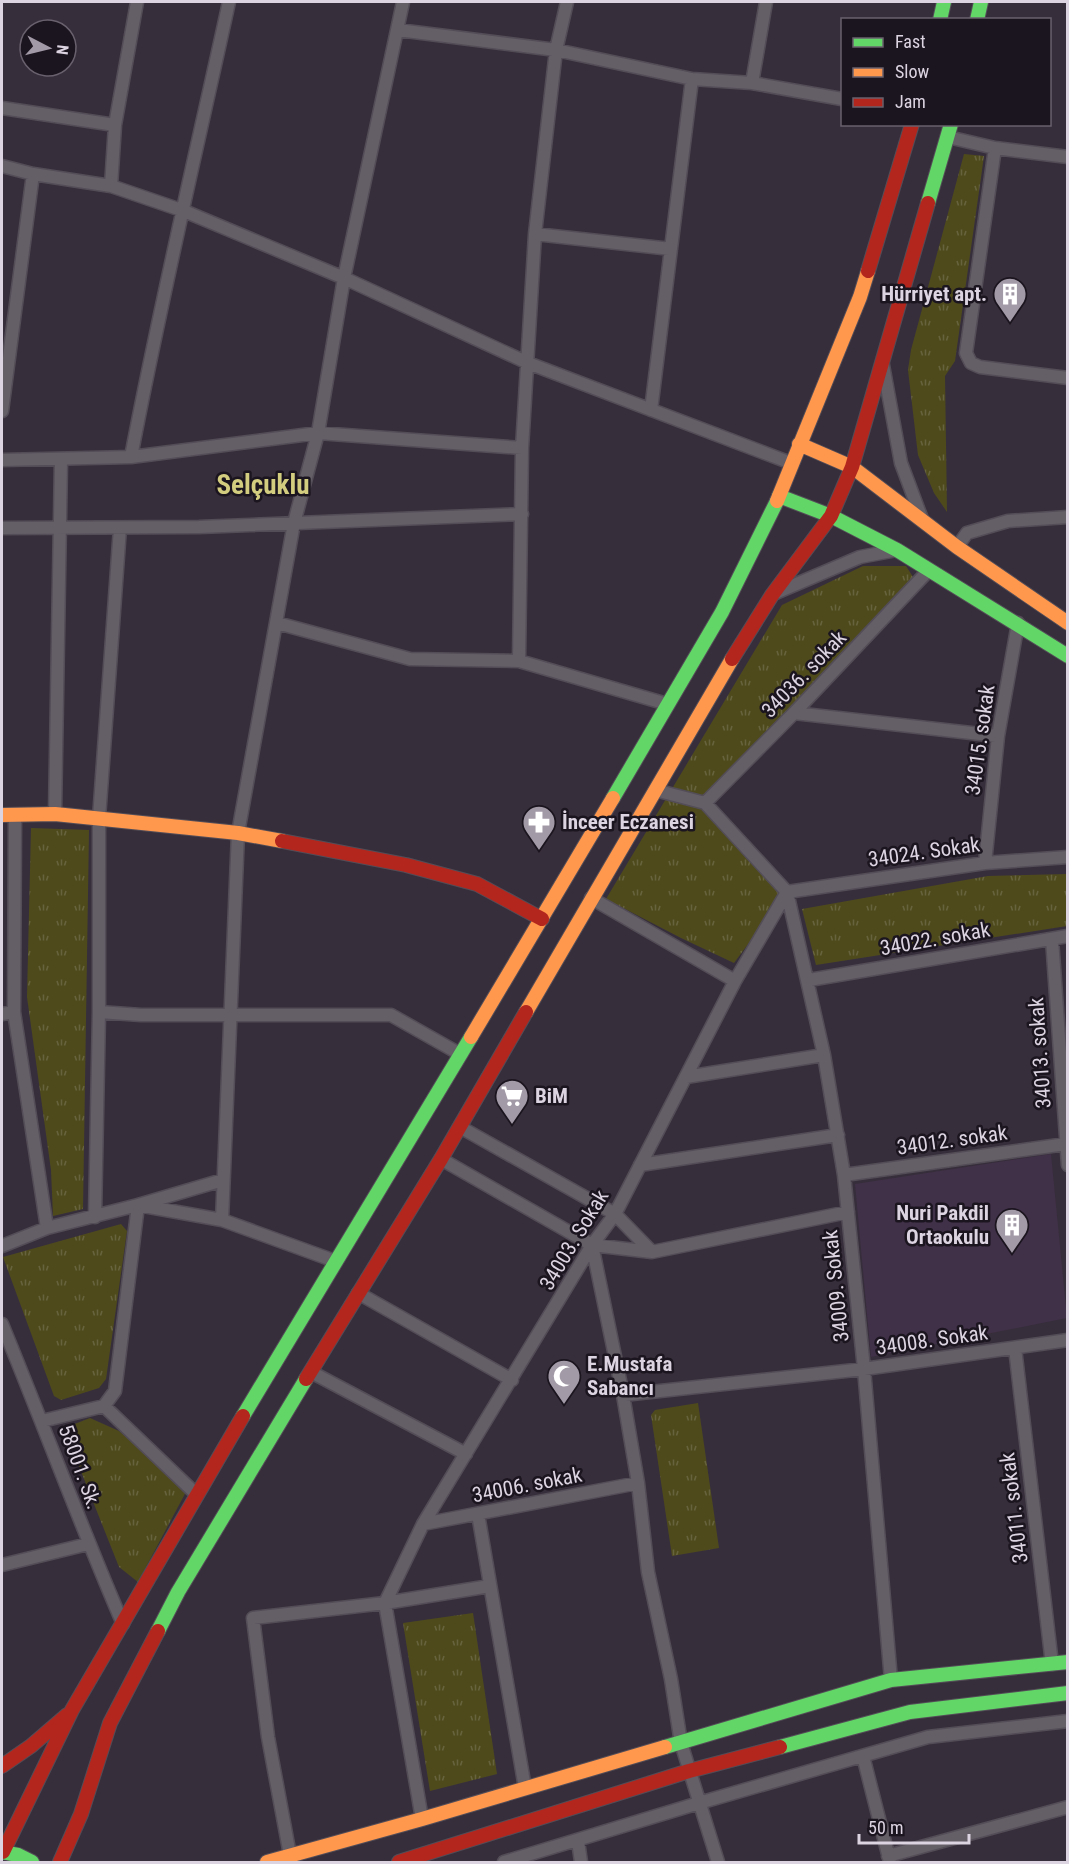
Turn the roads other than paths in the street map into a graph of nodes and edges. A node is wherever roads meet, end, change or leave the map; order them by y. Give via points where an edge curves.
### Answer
1 (137, 2) edge
2 (229, 2) edge
3 (403, 2) edge
4 (567, 2) edge
5 (766, 2) edge
6 (944, 2) edge
7 (981, 2) edge
8 (940, 18) edge
9 (977, 18) edge
10 (398, 30) junction
11 (556, 50) junction
12 (692, 79) junction
13 (752, 83) junction
14 (841, 99) edge
15 (2, 108) edge
16 (115, 125) junction
17 (911, 126) edge
18 (949, 131) edge
19 (994, 148) junction
20 (1068, 157) edge
21 (2, 166) edge
22 (33, 174) junction
23 (111, 186) junction
24 (184, 211) junction
25 (535, 234) junction
26 (671, 249) junction
27 (344, 278) junction
28 (528, 363) junction
29 (883, 363) junction
30 (1068, 378) edge
31 (651, 410) junction
32 (2, 411) edge
33 (318, 433) junction
34 (799, 444) junction
35 (522, 448) junction
36 (131, 457) junction
37 (2, 460) edge
38 (61, 460) junction
39 (791, 463) junction
40 (852, 467) junction
41 (779, 496) junction
42 (522, 514) junction
43 (831, 516) junction
44 (1068, 517) edge
45 (922, 520) junction
46 (294, 523) junction
47 (2, 528) edge
48 (120, 528) junction
49 (59, 529) junction
50 (957, 547) junction
51 (897, 550) junction
52 (929, 570) junction
53 (772, 595) junction
54 (277, 623) junction
55 (1018, 623) junction
56 (1068, 623) edge
57 (1068, 656) edge
58 (519, 661) junction
59 (667, 704) junction
60 (794, 713) junction
61 (998, 736) junction
62 (655, 790) junction
63 (705, 803) junction
64 (55, 814) junction
65 (8, 815) edge
66 (99, 818) junction
67 (238, 833) junction
68 (1068, 857) edge
69 (985, 863) junction
70 (787, 892) junction
71 (591, 898) junction
72 (542, 919) junction
73 (1068, 936) edge
74 (1052, 939) junction
75 (808, 980) junction
76 (735, 981) junction
77 (99, 1012) junction
78 (8, 1013) edge
79 (229, 1015) junction
80 (460, 1054) junction
81 (824, 1055) junction
82 (686, 1077) junction
83 (460, 1127) junction
84 (838, 1135) junction
85 (1066, 1144) junction
86 (441, 1159) junction
87 (640, 1165) junction
88 (1068, 1165) edge
89 (844, 1175) junction
90 (223, 1180) junction
91 (138, 1205) junction
92 (848, 1212) junction
93 (615, 1214) junction
94 (95, 1217) junction
95 (222, 1220) junction
96 (47, 1228) junction
97 (592, 1245) junction
98 (2, 1246) edge
99 (652, 1252) junction
100 (335, 1261) junction
101 (358, 1293) junction
102 (2, 1324) edge
103 (1068, 1340) edge
104 (1015, 1348) junction
105 (864, 1369) junction
106 (311, 1372) junction
107 (512, 1380) junction
108 (622, 1395) junction
109 (104, 1406) junction
110 (42, 1421) junction
111 (466, 1454) junction
112 (638, 1483) junction
113 (196, 1494) junction
114 (478, 1514) junction
115 (423, 1524) junction
116 (88, 1544) junction
117 (2, 1565) edge
118 (490, 1586) junction
119 (385, 1602) junction
120 (123, 1624) junction
121 (1068, 1662) edge
122 (1052, 1664) junction
123 (891, 1680) junction
124 (1068, 1693) edge
125 (72, 1710) junction
126 (1068, 1720) edge
127 (681, 1743) junction
128 (862, 1756) junction
129 (2, 1766) edge
130 (689, 1771) junction
131 (525, 1788) junction
132 (699, 1803) junction
133 (1068, 1807) edge
134 (422, 1819) junction
135 (578, 1841) junction
136 (2, 1850) edge
137 (290, 1855) junction
138 (889, 1859) edge
139 (32, 1863) edge
140 (60, 1863) edge
141 (267, 1863) edge
142 (399, 1863) edge
143 (504, 1863) edge
144 (581, 1863) edge
145 (718, 1863) edge

1 - 16 street
2 - 24 street
3 - 10 street
4 - 11 street
5 - 13 street
6 - 8 main road
7 - 9 main road
10 - 11 street
10 - 27 street
11 - 12 street
11 - 25 street
12 - 13 street
12 - 26 street
13 - 14 street
15 - 16 street
16 - 23 street
17 - 34 main road via 860,297
18 - 19 street
18 - 29 main road
19 - 20 street
19 - 30 street via 966,353 971,363 980,367
21 - 22 street
22 - 23 street
22 - 32 street
23 - 24 street
24 - 27 street
24 - 36 street
25 - 26 street
25 - 28 street
26 - 31 street
27 - 28 street
27 - 33 street
28 - 31 street
28 - 35 street
29 - 40 main road
29 - 45 street via 901,463
31 - 39 street
33 - 35 street
33 - 36 street
33 - 46 street
34 - 39 main road
34 - 40 main road
35 - 42 street
36 - 38 street
37 - 38 street
38 - 49 street
39 - 41 main road
40 - 43 main road
40 - 45 main road
41 - 43 main road
41 - 59 main road via 722,612
42 - 46 street
42 - 58 street
43 - 51 main road
43 - 53 main road
44 - 50 street via 1008,521 967,533
45 - 50 main road
46 - 48 street
46 - 54 street
47 - 49 street
48 - 49 street
48 - 66 street
49 - 64 street
50 - 56 main road
51 - 52 main road
51 - 53 street via 860,557
52 - 55 main road
52 - 60 street, 34036. sokak
53 - 62 main road
54 - 58 street via 410,659
54 - 67 street
55 - 57 main road
55 - 61 street, 34015. sokak
58 - 59 street
59 - 72 main road
60 - 61 street
60 - 63 street, 34036. sokak
61 - 69 street, 34015. sokak
62 - 63 street
62 - 71 main road
63 - 70 street
64 - 65 main road
64 - 66 main road
65 - 78 street
66 - 67 main road
66 - 77 street
67 - 72 main road via 406,865 477,884
67 - 79 street
68 - 69 street, 34024. Sokak
69 - 70 street, 34024. Sokak
70 - 75 street, 34009. Sokak
70 - 76 street, 34003. Sokak
71 - 76 street
71 - 83 main road
72 - 80 main road
73 - 74 street, 34022. sokak
74 - 75 street, 34022. sokak
74 - 85 street, 34013. sokak
75 - 81 street, 34009. Sokak
76 - 82 street, 34003. Sokak
77 - 79 street
77 - 94 street
78 - 96 street
79 - 80 street via 391,1015
79 - 90 street
80 - 100 main road
81 - 82 street
81 - 84 street, 34009. Sokak
82 - 87 street, 34003. Sokak
83 - 86 main road
83 - 93 street
84 - 87 street
84 - 89 street, 34009. Sokak
85 - 88 street, 34013. sokak
85 - 89 street, 34012. sokak
86 - 97 street
86 - 101 main road
87 - 93 street, 34003. Sokak
89 - 92 street, 34009. Sokak
90 - 91 street
90 - 95 street
91 - 94 street
91 - 95 street
91 - 109 street via 115,1391
92 - 99 street
92 - 105 street, 34009. Sokak
93 - 97 street, 34003. Sokak
93 - 99 street
94 - 96 street
95 - 100 street
96 - 98 street
97 - 99 street
97 - 107 street, 34003. Sokak
97 - 108 street
100 - 113 main road
101 - 106 main road
101 - 107 street
102 - 110 street, 58001. Sk.
103 - 104 street, 34008. Sokak
104 - 105 street, 34008. Sokak
104 - 122 street, 34011. sokak
105 - 108 street, 34008. Sokak
105 - 123 street, 34009. Sokak
106 - 111 street
106 - 140 main road via 178,1592 110,1723 81,1814
107 - 111 street, 34003. Sokak
108 - 112 street
109 - 110 street
109 - 113 street
110 - 116 street, 58001. Sk.
111 - 115 street, 34003. Sokak
112 - 114 street, 34006. sokak
112 - 127 street via 648,1572
113 - 120 main road
114 - 115 street, 34006. sokak
114 - 118 street
115 - 119 street, 34003. Sokak
116 - 117 street
116 - 120 street, 58001. Sk.
118 - 119 street
118 - 131 street
119 - 134 street
119 - 137 street via 253,1618 268,1737
120 - 125 main road
121 - 122 main road
122 - 123 main road
123 - 127 main road
124 - 130 main road via 910,1712
125 - 129 main road
125 - 136 main road
126 - 128 street via 928,1737
127 - 130 street
127 - 131 main road
128 - 132 street
128 - 138 street
130 - 132 street
130 - 142 main road
131 - 134 main road
132 - 135 street
132 - 145 street
133 - 138 street
134 - 137 main road
135 - 143 street
135 - 144 street
136 - 139 main road
137 - 141 main road

